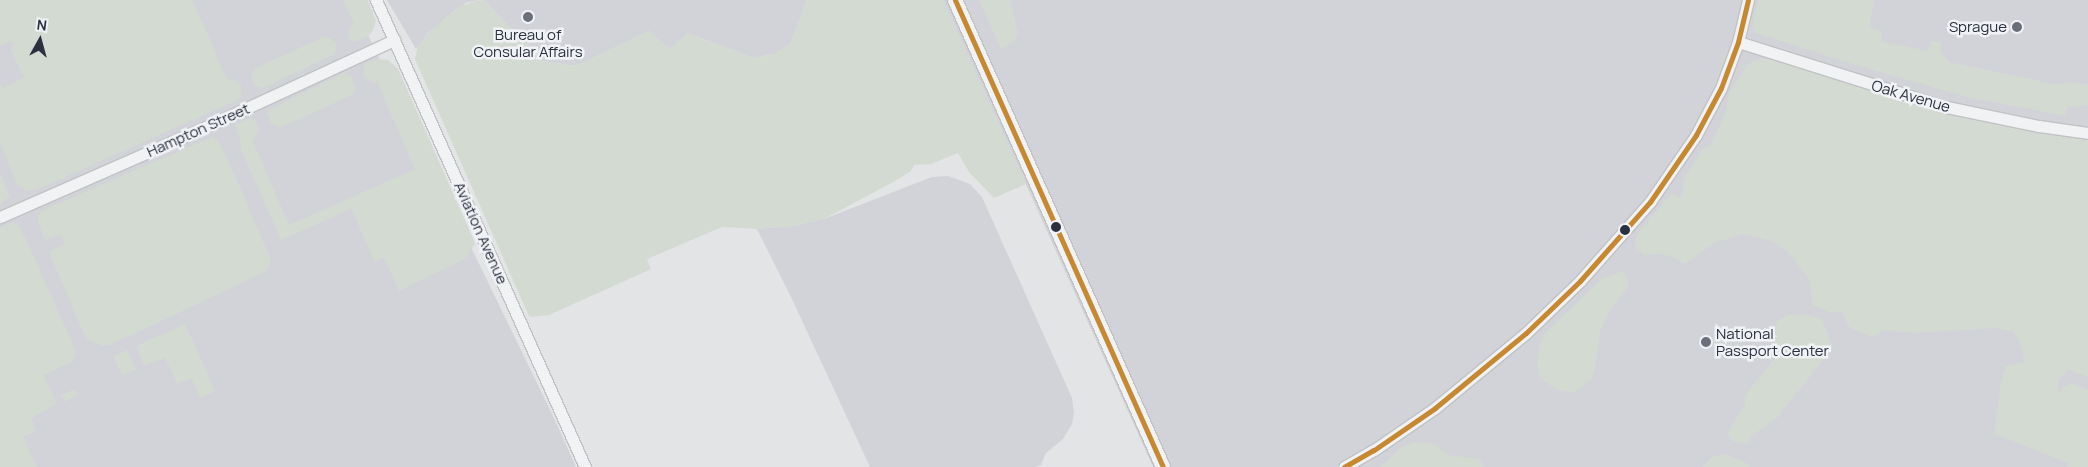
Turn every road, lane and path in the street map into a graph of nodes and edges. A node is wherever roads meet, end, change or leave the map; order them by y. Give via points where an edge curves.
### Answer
1 (376, 0) edge
2 (955, 0) edge
3 (1748, 0) edge
4 (394, 40) junction
5 (1738, 42) junction
6 (2088, 133) edge
7 (0, 217) edge
8 (585, 467) edge
9 (1164, 467) edge
10 (1344, 467) edge

1 - 4 street, Aviation Avenue
2 - 9 street
3 - 5 street
4 - 7 street, Hampton Street
4 - 8 street, Aviation Avenue
5 - 6 street, Oak Avenue via 1942,106
5 - 10 street via 1708,115 1677,166 1650,202 1580,281 1461,387 1374,450

